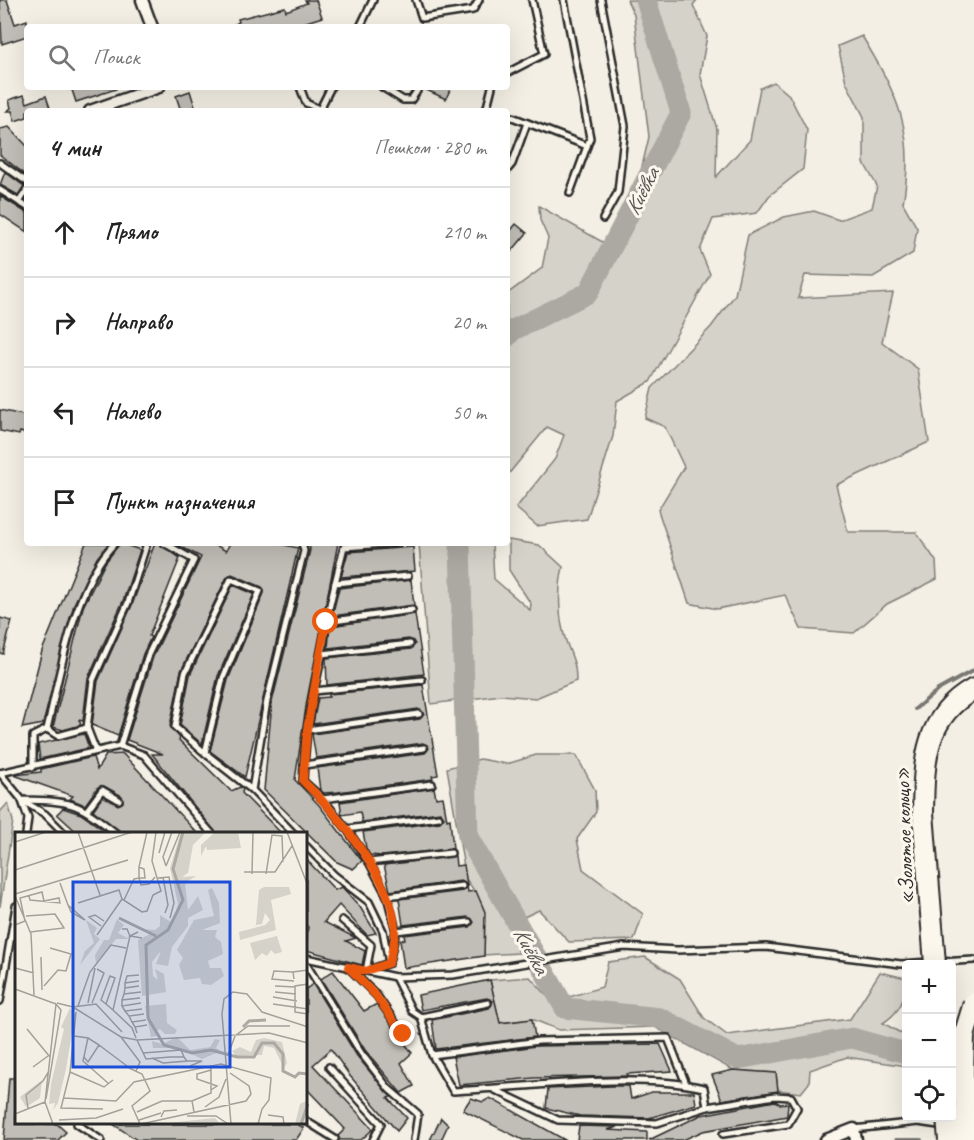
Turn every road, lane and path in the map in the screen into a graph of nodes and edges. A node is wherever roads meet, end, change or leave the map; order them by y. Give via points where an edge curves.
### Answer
1 (142, 0) edge
2 (373, 0) edge
3 (416, 0) edge
4 (479, 0) edge
5 (532, 0) edge
6 (564, 0) edge
7 (601, 0) edge
8 (151, 24) edge
9 (361, 24) edge
10 (510, 71) edge
11 (150, 90) edge
12 (301, 90) edge
13 (330, 90) edge
14 (387, 90) edge
15 (491, 90) edge
16 (417, 91) dead end
17 (306, 103) junction
18 (99, 108) edge
19 (304, 108) edge
20 (317, 108) edge
21 (323, 108) edge
22 (487, 108) edge
23 (510, 117) edge
24 (527, 123) junction
25 (587, 146) junction
26 (1, 166) edge
27 (510, 166) edge
28 (24, 180) edge
29 (0, 190) edge
30 (570, 193) dead end
31 (24, 194) edge
32 (19, 202) junction
33 (24, 205) edge
34 (603, 219) dead end
35 (112, 546) edge
36 (146, 546) edge
37 (169, 546) edge
38 (303, 546) edge
39 (344, 546) edge
40 (408, 576) dead end
41 (335, 583) junction
42 (412, 610) dead end
43 (326, 622) junction
44 (410, 644) dead end
45 (322, 654) junction
46 (422, 680) dead end
47 (974, 689) edge
48 (314, 691) junction
49 (419, 714) dead end
50 (87, 728) junction
51 (46, 729) junction
52 (307, 730) junction
53 (120, 746) junction
54 (423, 748) dead end
55 (96, 751) junction
56 (205, 753) junction
57 (304, 765) junction
58 (33, 767) junction
59 (0, 773) edge
60 (432, 784) dead end
61 (252, 790) junction
62 (323, 799) junction
63 (22, 800) junction
64 (119, 800) dead end
65 (87, 810) junction
66 (439, 817) dead end
67 (347, 829) junction
68 (26, 832) edge
69 (62, 832) edge
70 (114, 832) edge
71 (210, 832) edge
72 (292, 832) edge
73 (308, 848) edge
74 (451, 853) dead end
75 (369, 862) junction
76 (462, 886) dead end
77 (387, 896) junction
78 (15, 920) edge
79 (342, 920) dead end
80 (469, 922) dead end
81 (396, 931) junction
82 (13, 949) edge
83 (308, 958) edge
84 (935, 960) edge
85 (974, 960) edge
86 (389, 963) junction
87 (308, 967) edge
88 (348, 967) junction
89 (366, 971) junction
90 (395, 977) junction
91 (0, 1001) edge
92 (974, 1003) edge
93 (488, 1004) dead end
94 (421, 1017) junction
95 (403, 1034) dead end
96 (432, 1055) junction
97 (329, 1067) dead end
98 (686, 1084) junction
99 (493, 1089) junction
100 (706, 1107) junction
101 (308, 1122) edge
102 (78, 1125) edge
103 (974, 1130) edge
104 (956, 1131) edge
105 (723, 1134) dead end
106 (855, 1134) edge
107 (335, 1139) edge
108 (101, 1140) edge
109 (373, 1140) edge
110 (414, 1140) edge
111 (826, 1140) edge

1 - 8 street
2 - 9 lane
3 - 4 lane via 422,18 473,10
5 - 10 lane via 544,54
6 - 25 lane via 590,138
7 - 34 lane via 625,126 618,192
11 - 18 street
12 - 17 lane
13 - 21 lane
14 - 16 lane via 402,99 411,99
15 - 22 lane
17 - 19 lane
17 - 20 lane
23 - 24 lane
24 - 25 lane
24 - 27 lane
25 - 30 lane
26 - 28 lane
29 - 32 lane
31 - 32 lane
32 - 33 lane
35 - 51 lane via 104,554 72,624
36 - 50 lane via 129,603 93,680
37 - 53 lane via 194,560 148,655
38 - 61 lane via 267,701
39 - 41 lane
40 - 41 lane
41 - 43 lane
42 - 43 lane
43 - 45 lane
44 - 45 lane
45 - 48 lane
46 - 48 lane
47 - 84 highway, «Золотое кольцо», bridge via 938,720 924,761 923,813
48 - 52 lane
49 - 52 lane
50 - 51 lane via 58,736
50 - 55 lane
51 - 58 lane via 33,736
52 - 57 lane
53 - 55 lane
53 - 71 lane via 144,755
54 - 57 lane
55 - 58 lane
56 - 56 lane via 224,678 260,591 231,579 185,672 175,727
56 - 61 lane
57 - 62 lane via 303,781
58 - 59 lane
59 - 63 lane
60 - 62 lane
61 - 72 lane
62 - 67 lane
63 - 65 lane via 65,801
63 - 68 lane via 28,818
63 - 69 lane via 45,814
64 - 65 lane via 102,790
65 - 70 lane
66 - 67 lane
67 - 75 lane
73 - 86 lane via 369,902 383,931
74 - 75 lane
75 - 77 lane
76 - 77 lane
77 - 81 lane
78 - 82 lane
79 - 89 lane via 371,945
80 - 81 lane
81 - 86 lane
82 - 91 lane
83 - 88 lane
85 - 90 lane via 901,964 766,947 624,947 453,975
86 - 89 lane
87 - 110 lane via 361,1053 389,1089 418,1114
88 - 89 lane
88 - 95 lane via 376,996
89 - 90 lane
90 - 94 lane via 412,1011
92 - 104 highway, bridge via 964,1036
93 - 94 lane
94 - 96 lane
96 - 98 lane via 539,1041 668,1038
96 - 99 lane via 453,1091
97 - 109 lane via 381,1124
98 - 99 lane via 600,1082
98 - 100 lane via 704,1088
99 - 100 lane via 558,1120 657,1123
100 - 105 lane via 791,1097 797,1108 789,1124
101 - 107 lane
102 - 108 lane
103 - 104 lane
104 - 106 lane via 918,1122
106 - 111 street

